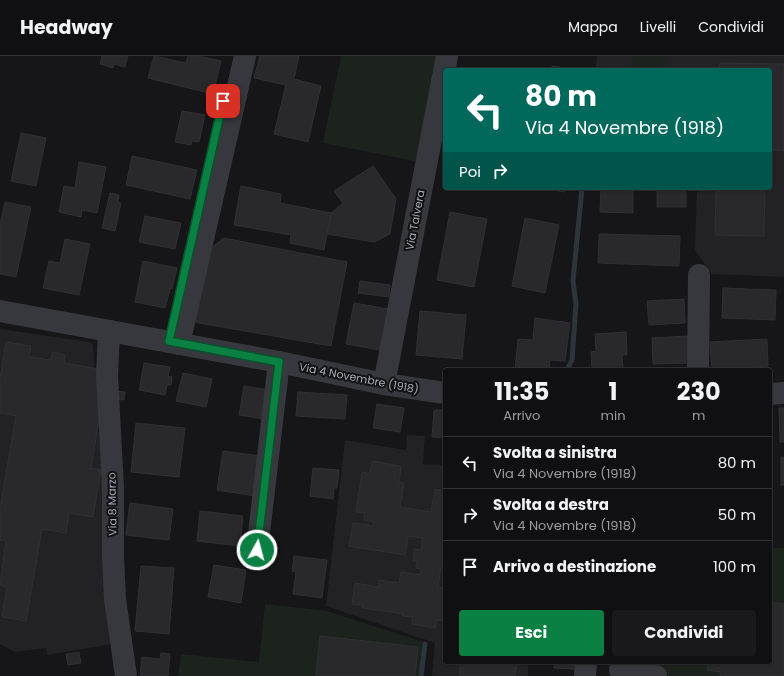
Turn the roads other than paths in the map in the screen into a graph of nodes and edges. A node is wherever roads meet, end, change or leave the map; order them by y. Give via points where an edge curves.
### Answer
1 (234, 56) edge
2 (245, 56) edge
3 (447, 56) edge
4 (445, 68) edge
5 (443, 77) edge
6 (699, 275) dead end
7 (0, 311) edge
8 (109, 331) junction
9 (174, 342) junction
10 (279, 362) junction
11 (698, 368) edge
12 (384, 384) junction
13 (443, 393) edge
14 (784, 393) edge
15 (772, 394) edge
16 (257, 550) dead end
17 (586, 664) edge
18 (620, 669) edge
19 (126, 676) edge
20 (585, 676) edge
21 (656, 676) edge

1 - 9 street
2 - 9 street
3 - 4 street, Via Talvera
5 - 12 street, Via Talvera
6 - 11 street
7 - 8 street, Via 4 Novembre (1918)
8 - 9 street, Via 4 Novembre (1918)
8 - 19 street, Via 8 Marzo via 107,376 113,487 115,599
9 - 10 street, Via 4 Novembre (1918)
10 - 12 street, Via 4 Novembre (1918)
10 - 16 street
12 - 13 street, Via 4 Novembre (1918)
14 - 15 street
17 - 20 street
18 - 21 street

